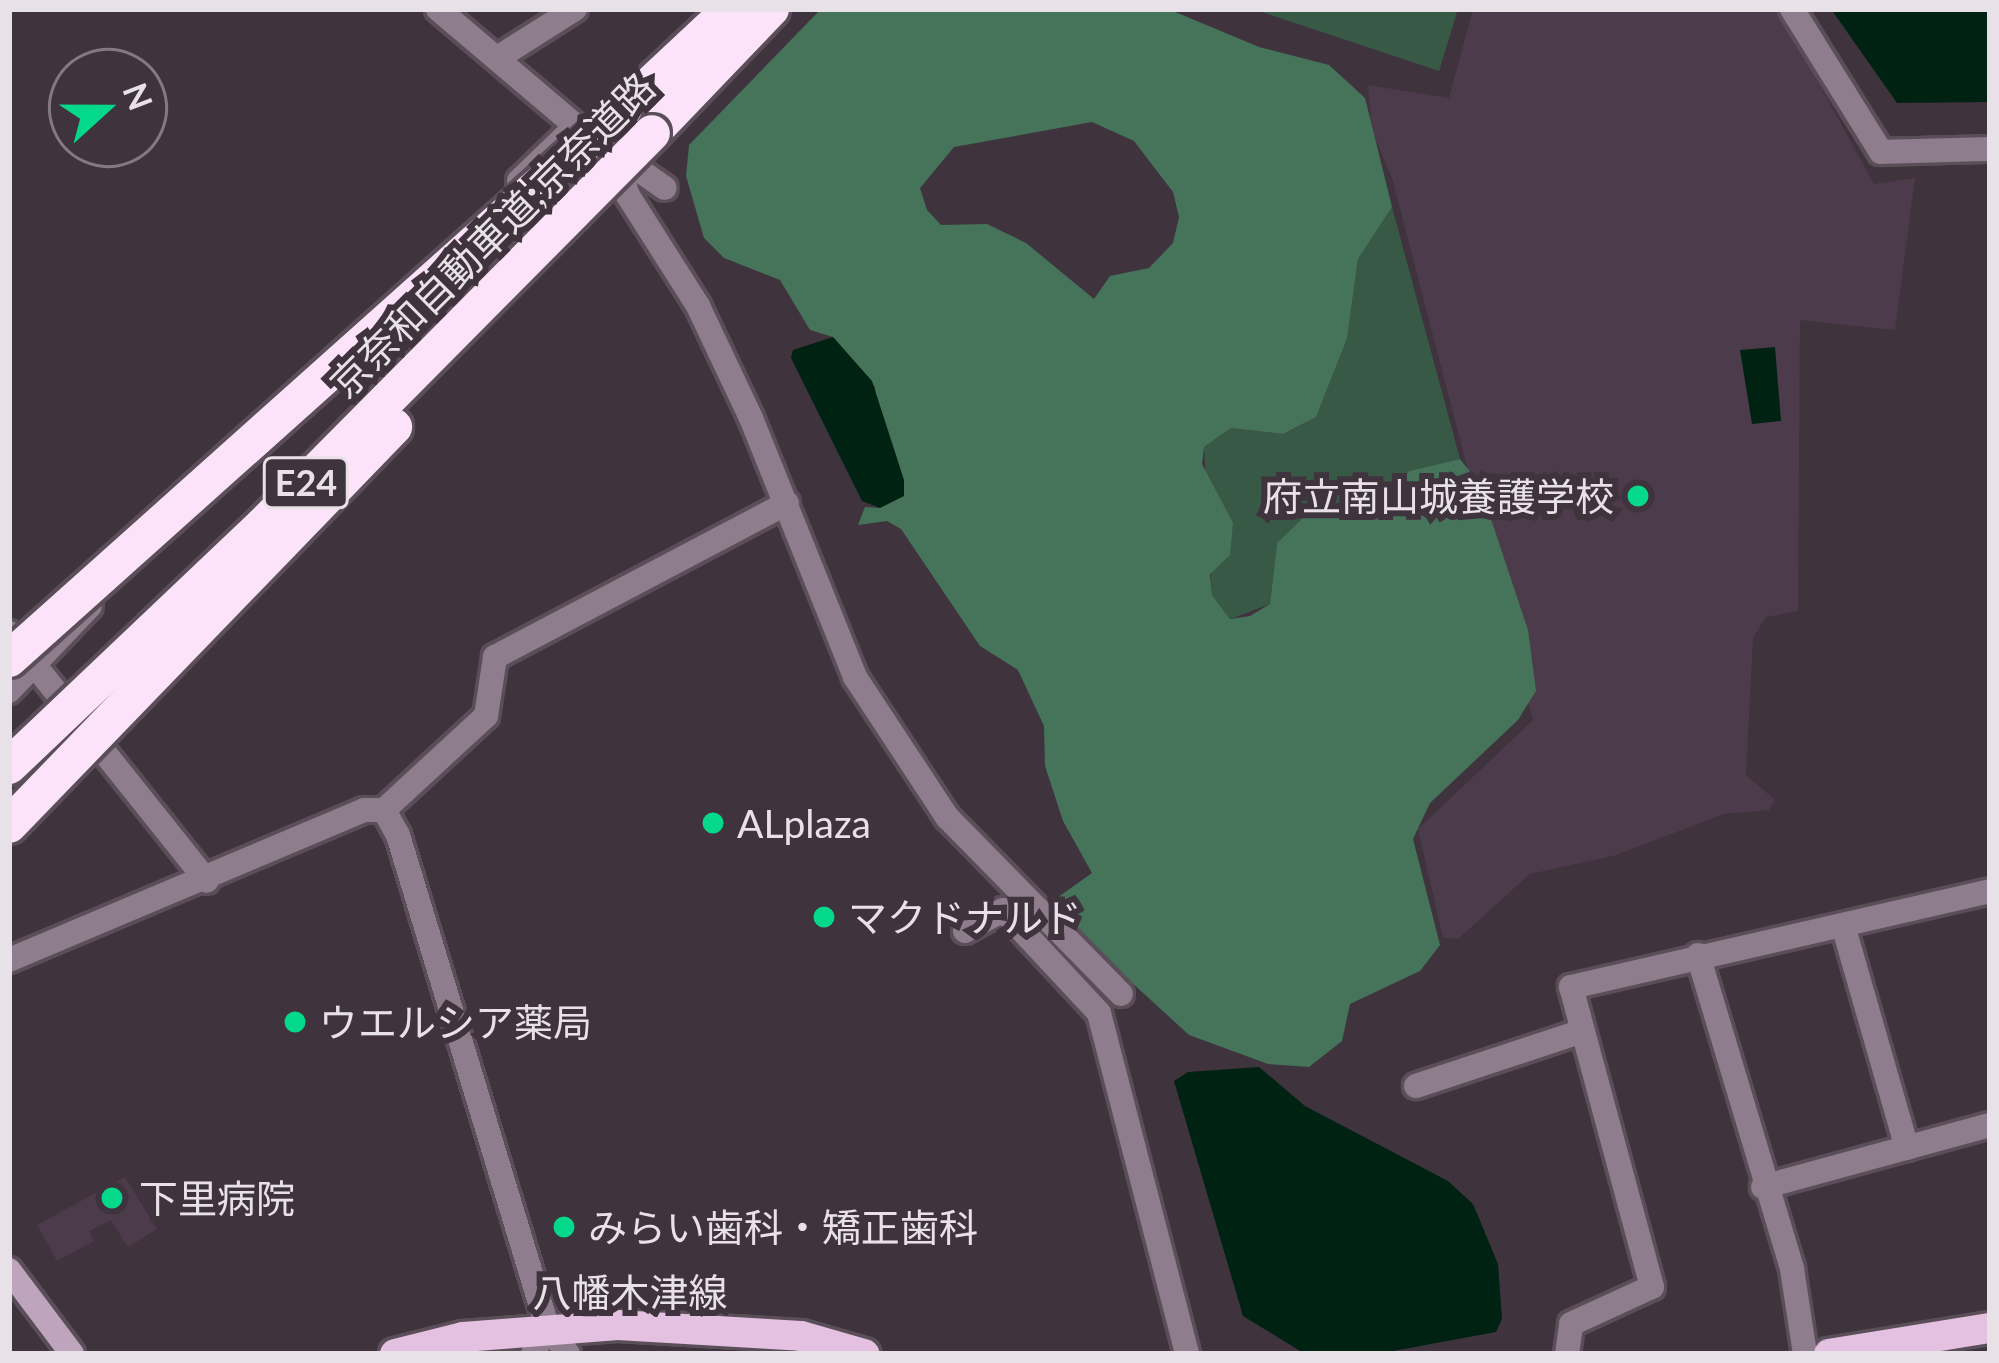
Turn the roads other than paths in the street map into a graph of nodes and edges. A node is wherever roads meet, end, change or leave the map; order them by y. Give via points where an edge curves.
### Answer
1 (439, 9) edge
2 (574, 9) edge
3 (731, 9) edge
4 (771, 9) edge
5 (1792, 9) edge
6 (499, 57) junction
7 (638, 121) junction
8 (576, 126) junction
9 (1990, 149) edge
10 (615, 155) junction
11 (665, 188) dead end
12 (596, 192) junction
13 (787, 503) junction
14 (9, 633) edge
15 (22, 664) edge
16 (9, 692) edge
17 (9, 766) edge
18 (384, 811) junction
19 (9, 825) edge
20 (207, 881) junction
21 (1990, 892) edge
22 (1843, 925) junction
23 (964, 931) dead end
24 (1698, 955) junction
25 (9, 960) edge
26 (1121, 994) dead end
27 (1582, 1031) junction
28 (1416, 1086) dead end
29 (1990, 1125) edge
30 (1906, 1148) junction
31 (1763, 1187) junction
32 (9, 1270) edge
33 (1990, 1328) edge
34 (540, 1340) edge
35 (72, 1354) edge
36 (395, 1354) edge
37 (568, 1354) edge
38 (864, 1354) edge
39 (1187, 1354) edge
40 (1568, 1354) edge
41 (1805, 1354) edge
42 (1828, 1354) edge

1 - 6 street
2 - 6 street
3 - 7 highway
4 - 7 highway, 京奈和自動車道;京奈道路 / E24
5 - 9 street via 1881,152
6 - 8 street
7 - 12 highway, 京奈和自動車道;京奈道路 / E24, bridge
7 - 15 highway, bridge
8 - 10 street
8 - 15 street
10 - 11 street
10 - 13 street via 626,194 698,306
12 - 17 highway, 京奈和自動車道;京奈道路 / E24, bridge
12 - 19 highway, bridge via 282,550
13 - 18 street via 495,657 486,716
13 - 26 street via 841,650 932,798
14 - 15 street
15 - 16 street
15 - 20 street
18 - 20 street via 364,810
18 - 34 street via 398,835
20 - 25 street
21 - 22 street
22 - 24 street
22 - 30 street
23 - 39 street via 1003,910 1099,1013
24 - 27 street via 1571,987
24 - 31 street
27 - 28 street
27 - 40 street via 1652,1287 1571,1324
29 - 30 street
30 - 31 street
31 - 41 street via 1792,1269
32 - 35 street
33 - 42 main road
34 - 36 main road, 八幡木津線
34 - 37 street
34 - 38 main road, 八幡木津線 via 782,1335

